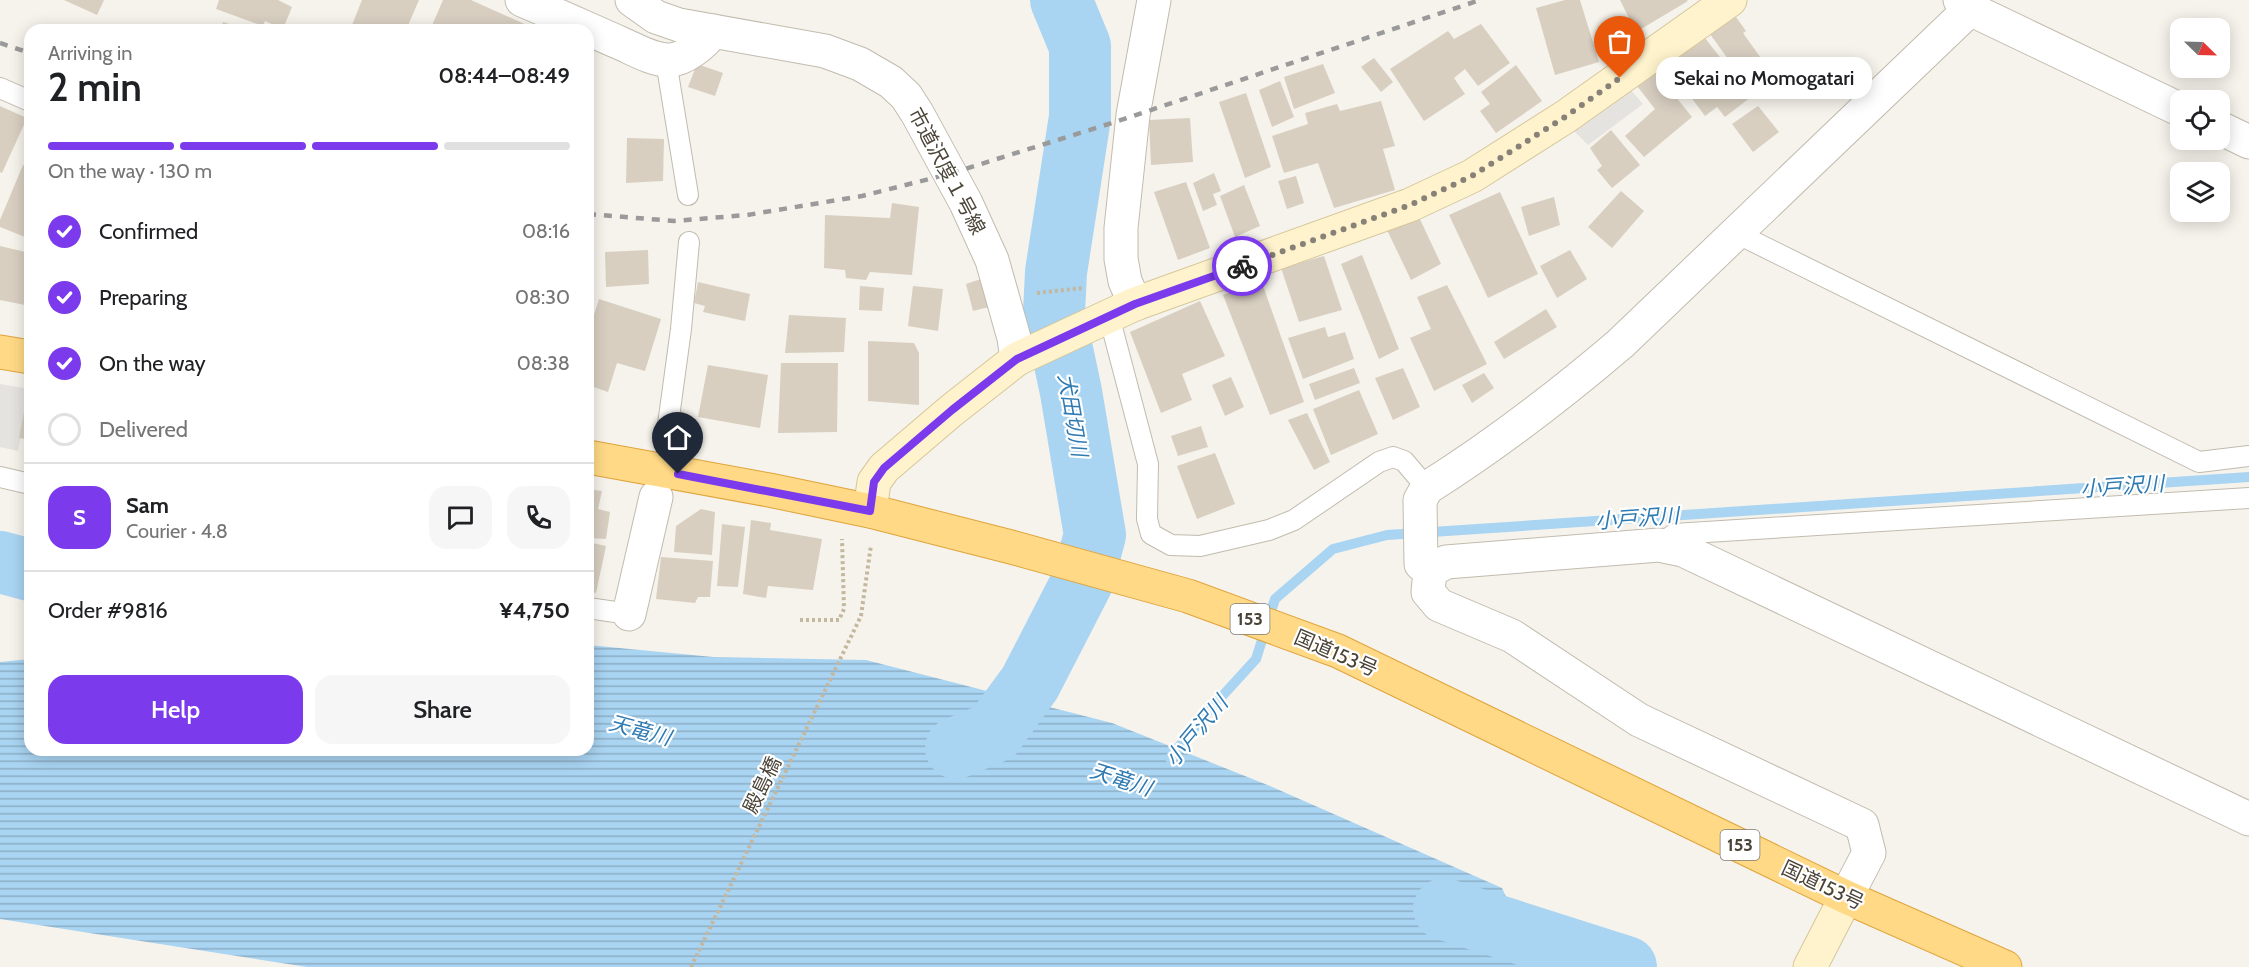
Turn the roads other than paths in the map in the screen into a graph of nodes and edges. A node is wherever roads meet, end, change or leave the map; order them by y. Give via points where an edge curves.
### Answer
1 (522, 0) edge
2 (632, 0) edge
3 (1154, 0) edge
4 (1730, 0) edge
5 (1965, 4) edge
6 (577, 24) edge
7 (594, 31) edge
8 (713, 31) junction
9 (666, 61) junction
10 (0, 88) edge
11 (24, 98) edge
12 (2170, 105) edge
13 (2230, 133) edge
14 (2249, 142) edge
15 (688, 195) dead end
16 (1736, 233) junction
17 (689, 242) dead end
18 (1114, 313) junction
19 (0, 352) edge
20 (24, 356) edge
21 (1024, 356) junction
22 (666, 439) dead end
23 (2249, 456) edge
24 (594, 458) edge
25 (0, 477) edge
26 (24, 483) edge
27 (656, 497) dead end
28 (2249, 498) edge
29 (1423, 503) junction
30 (871, 526) junction
31 (1659, 545) junction
32 (1425, 562) junction
33 (594, 609) edge
34 (629, 614) joint
35 (2249, 819) edge
36 (1846, 897) junction
37 (1810, 967) edge
38 (2005, 967) edge

1 - 6 street
2 - 8 street, 市道沢度１号線 via 656,17
3 - 18 street via 1133,115 1121,228 1125,281
4 - 18 main road via 1565,117 1472,176 1410,205
5 - 12 street
5 - 16 street
7 - 9 street
8 - 9 street via 686,54
8 - 21 street, 市道沢度１号線 via 825,51 860,64 906,96 966,202 992,260 1014,338
9 - 15 lane
10 - 11 lane
13 - 14 street
16 - 23 lane via 2199,462
16 - 29 street via 1620,344
17 - 22 lane
18 - 21 main road
18 - 29 lane via 1148,464 1147,519 1151,534 1171,545 1200,546 1269,530 1294,520 1379,462 1393,457 1404,460
19 - 20 highway
21 - 30 main road via 884,468 874,482
24 - 30 highway, 国道153号 / 153
25 - 26 lane
27 - 34 street
28 - 31 lane via 1674,534
29 - 32 street
30 - 36 highway, 国道153号 / 153 via 1011,547 1210,604 1338,651
31 - 32 street
31 - 35 street via 1683,550
32 - 36 street via 1428,592 1439,605 1512,636 1639,720 1862,825 1869,853
33 - 34 lane
36 - 37 main road
36 - 38 highway, 国道153号 / 153

